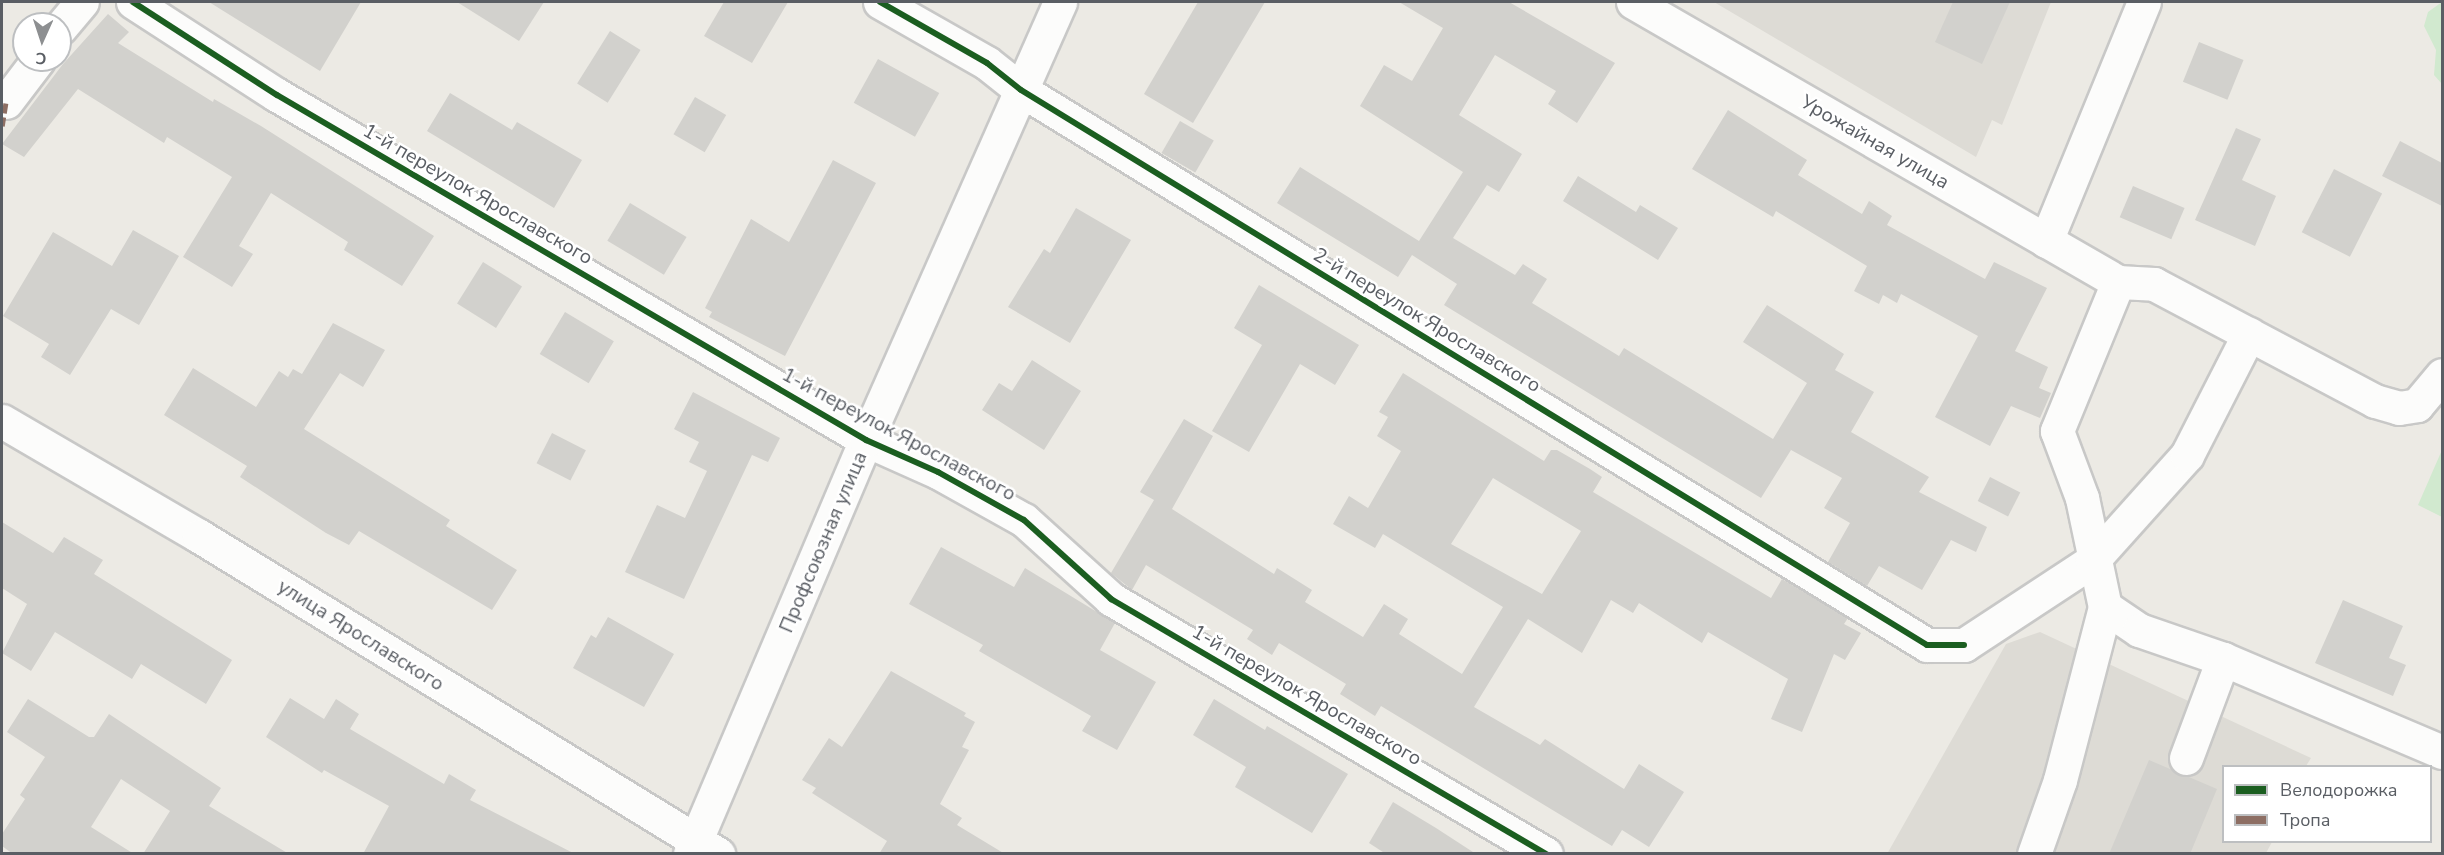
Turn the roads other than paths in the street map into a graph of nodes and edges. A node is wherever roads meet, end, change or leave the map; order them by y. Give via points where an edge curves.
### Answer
1 (82, 2) edge
2 (133, 2) edge
3 (880, 2) edge
4 (1060, 2) edge
5 (1633, 2) edge
6 (2144, 2) edge
7 (72, 14) edge
8 (29, 72) edge
9 (1021, 90) junction
10 (6, 102) dead end
11 (2046, 241) junction
12 (2118, 282) junction
13 (2249, 334) junction
14 (2442, 375) edge
15 (2, 421) edge
16 (866, 440) junction
17 (2092, 561) junction
18 (2105, 607) junction
19 (2223, 659) junction
20 (2442, 752) edge
21 (2186, 758) dead end
22 (701, 849) edge
23 (1546, 854) edge
24 (2034, 854) edge

1 - 7 street
2 - 16 street, 1-й переулок Ярославского via 277,95
3 - 9 street, 2-й переулок Ярославского via 987,63
4 - 9 street, Профсоюзная улица
5 - 11 street, Урожайная улица
6 - 11 street
8 - 10 street
9 - 16 street, Профсоюзная улица
9 - 17 street, 2-й переулок Ярославского via 1927,645 1964,645
11 - 12 street, Урожайная улица
12 - 13 street via 2154,284
12 - 17 street via 2057,431 2082,498
13 - 14 street via 2375,401 2399,408 2417,405
13 - 17 street via 2187,455
15 - 22 street, улица Ярославского via 199,536
16 - 22 street, Профсоюзная улица
16 - 23 street, 1-й переулок Ярославского via 938,472 1024,520 1111,599
17 - 18 street
18 - 19 street via 2139,630
18 - 24 street via 2060,780
19 - 20 street
19 - 21 street

